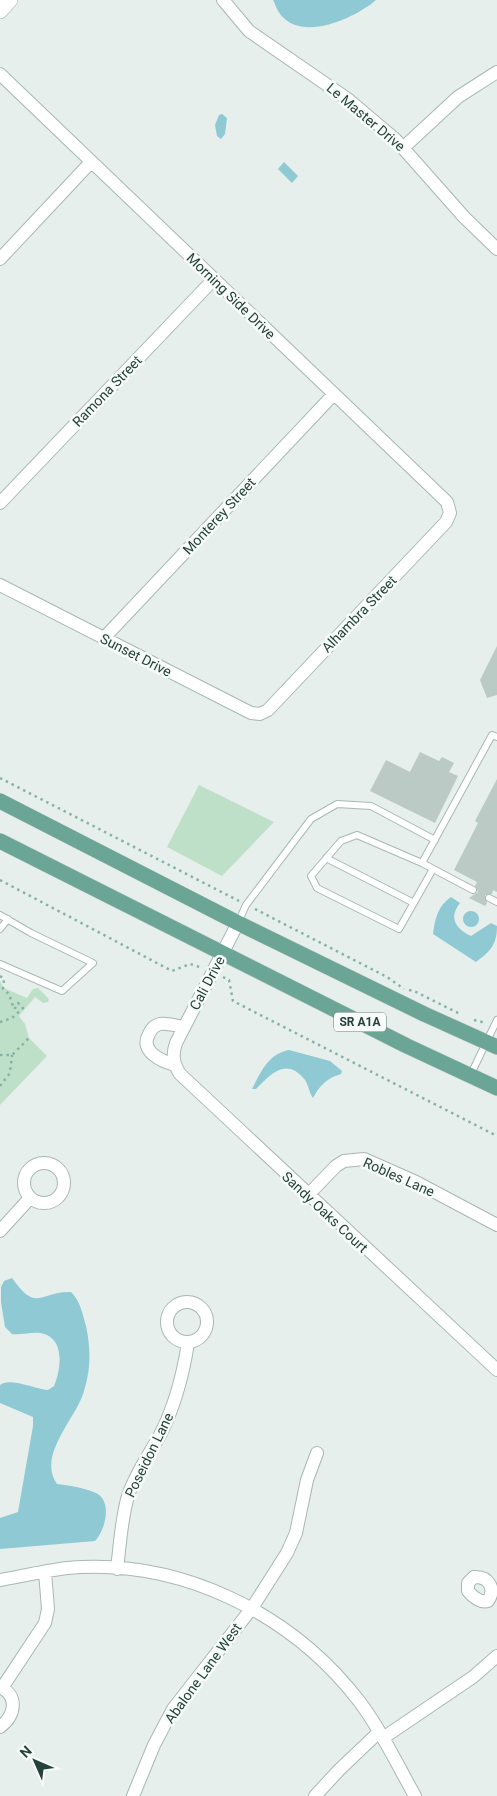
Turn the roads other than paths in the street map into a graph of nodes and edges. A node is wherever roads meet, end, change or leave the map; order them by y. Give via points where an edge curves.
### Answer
1 (10, 0) edge
2 (223, 0) edge
3 (0, 11) edge
4 (497, 72) edge
5 (0, 74) edge
6 (404, 148) junction
7 (91, 162) junction
8 (497, 249) edge
9 (0, 259) edge
10 (214, 279) junction
11 (334, 394) junction
12 (0, 503) edge
13 (446, 522) joint
14 (0, 585) edge
15 (104, 638) junction
16 (272, 706) joint
17 (497, 737) edge
18 (0, 800) edge
19 (435, 840) junction
20 (0, 841) edge
21 (326, 858) junction
22 (422, 863) junction
23 (433, 869) junction
24 (473, 890) dead end
25 (489, 898) dead end
26 (497, 902) edge
27 (414, 903) junction
28 (0, 915) edge
29 (8, 920) junction
30 (238, 923) junction
31 (0, 929) edge
32 (224, 953) junction
33 (0, 964) edge
34 (497, 1020) edge
35 (184, 1027) junction
36 (492, 1044) edge
37 (174, 1065) junction
38 (471, 1074) junction
39 (497, 1088) edge
40 (308, 1195) junction
41 (30, 1198) dead end
42 (497, 1225) edge
43 (0, 1231) edge
44 (188, 1343) dead end
45 (497, 1370) edge
46 (318, 1453) dead end
47 (117, 1569) junction
48 (45, 1572) junction
49 (0, 1580) edge
50 (252, 1608) junction
51 (497, 1656) edge
52 (1, 1688) edge
53 (0, 1728) edge
54 (381, 1735) junction
55 (133, 1796) edge
56 (315, 1796) edge
57 (415, 1796) edge

1 - 3 street
2 - 6 street, Le Master Drive via 249,31 349,100
4 - 6 street via 458,97
5 - 7 street, Morning Side Drive
6 - 8 street, Le Master Drive
7 - 9 street
7 - 10 street, Morning Side Drive
10 - 11 street, Morning Side Drive
10 - 12 street, Ramona Street
11 - 13 street, Morning Side Drive via 447,502 450,513
11 - 15 street, Monterey Street
13 - 16 street, Alhambra Street
14 - 15 street, Sunset Drive
15 - 16 street, Sunset Drive via 251,713 260,714
17 - 19 lane via 492,735
18 - 30 main road, SR A1A
19 - 22 lane
19 - 30 lane via 371,806 337,804 311,820 246,905
20 - 32 main road, SR A1A
21 - 22 lane via 341,840 357,836
21 - 27 lane
21 - 27 lane via 311,876 317,888 399,929
22 - 23 lane
23 - 24 lane
23 - 27 lane
25 - 26 lane
28 - 29 lane
29 - 31 lane
29 - 33 lane via 93,963 62,991
30 - 32 street, Cali Drive
30 - 36 main road, SR A1A
32 - 35 street, Cali Drive
32 - 38 main road, SR A1A via 407,1046
34 - 36 lane
35 - 37 street, Cali Drive via 176,1043
35 - 37 street via 160,1024 154,1026 147,1036 150,1052
36 - 38 lane
37 - 40 street, Sandy Oaks Court
38 - 39 main road, SR A1A
40 - 42 street, Robles Lane via 336,1166 349,1160 364,1159 416,1182
40 - 45 street, Sandy Oaks Court
41 - 43 street
44 - 47 street, Poseidon Lane via 170,1414 128,1496
46 - 50 street, Abalone Lane West via 307,1480 296,1533
47 - 48 street via 68,1568
47 - 50 street via 178,1579 209,1588
48 - 49 street
48 - 52 street via 48,1609 45,1623
50 - 54 street via 318,1656 360,1702
50 - 55 street, Abalone Lane West via 173,1709
51 - 54 street via 473,1677
52 - 53 street via 11,1696 13,1710
54 - 56 street via 338,1770
54 - 57 street

